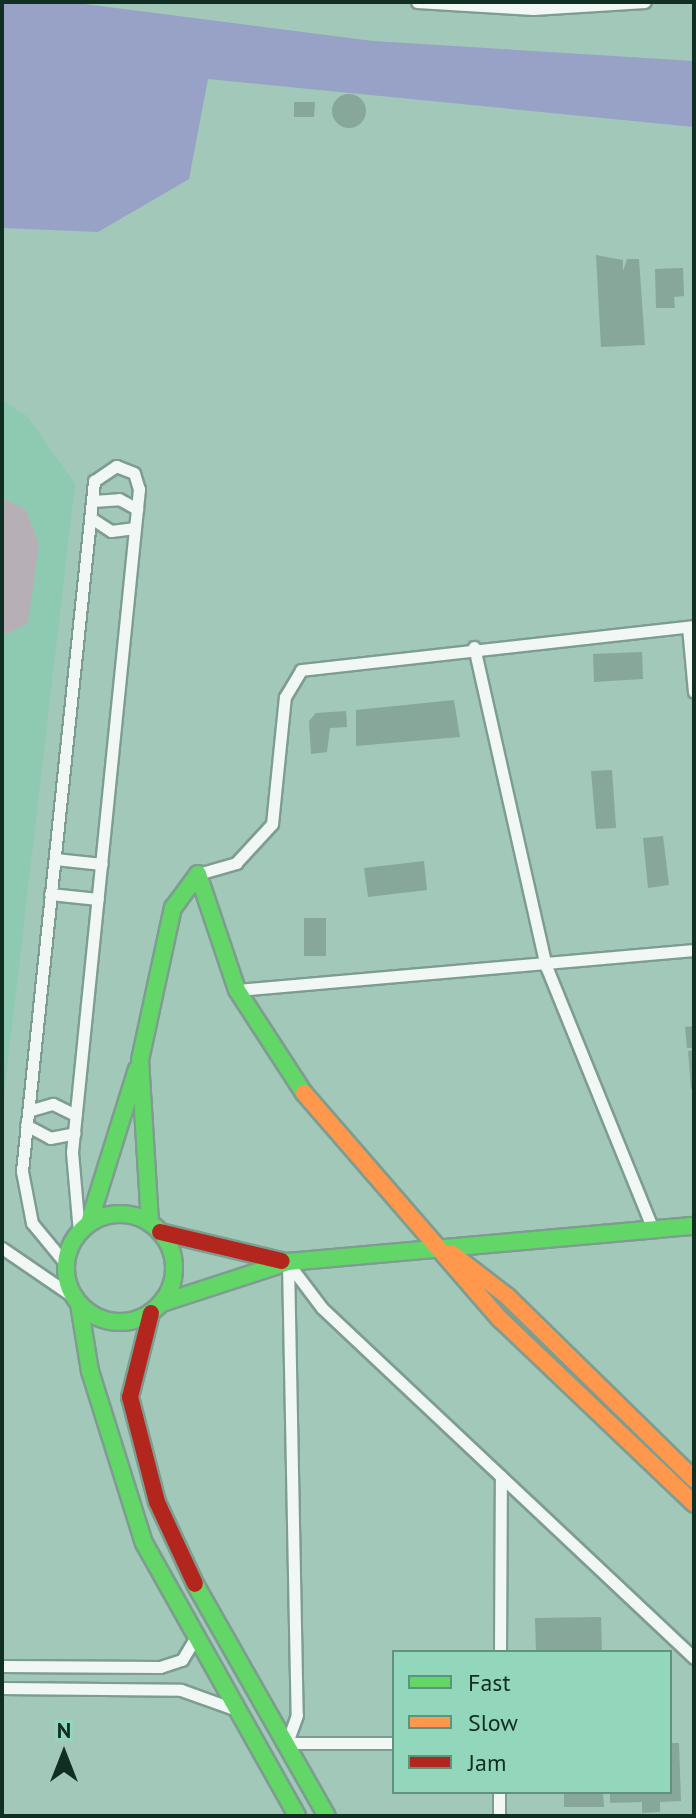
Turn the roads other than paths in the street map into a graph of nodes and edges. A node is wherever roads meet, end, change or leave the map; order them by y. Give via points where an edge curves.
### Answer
1 (417, 2) edge
2 (645, 2) edge
3 (580, 4) edge
4 (93, 501) junction
5 (137, 509) junction
6 (91, 518) junction
7 (135, 528) junction
8 (691, 627) edge
9 (474, 647) junction
10 (694, 692) edge
11 (55, 859) junction
12 (102, 864) junction
13 (198, 874) junction
14 (50, 894) junction
15 (98, 899) junction
16 (694, 950) edge
17 (546, 966) junction
18 (237, 990) junction
19 (140, 1060) junction
20 (28, 1111) junction
21 (76, 1115) junction
22 (26, 1125) junction
23 (75, 1133) junction
24 (694, 1226) edge
25 (84, 1227) junction
26 (155, 1227) junction
27 (653, 1229) junction
28 (439, 1245) junction
29 (2, 1248) edge
30 (288, 1262) junction
31 (65, 1263) junction
32 (76, 1300) junction
33 (156, 1308) junction
34 (501, 1476) junction
35 (694, 1479) edge
36 (694, 1504) edge
37 (194, 1640) junction
38 (500, 1650) edge
39 (694, 1658) edge
40 (2, 1666) edge
41 (2, 1688) edge
42 (234, 1709) junction
43 (287, 1743) junction
44 (392, 1743) edge
45 (499, 1794) edge
46 (297, 1816) edge
47 (327, 1816) edge
48 (499, 1816) edge

1 - 3 street
2 - 3 street
4 - 5 street via 119,499
4 - 5 street via 97,475 116,466 139,481
4 - 6 street
5 - 7 street
6 - 7 street via 111,531
6 - 11 street
7 - 12 street
8 - 9 street
8 - 10 street
9 - 13 street via 301,670 285,697 272,824 236,863
9 - 17 street
11 - 12 street
11 - 14 street
12 - 15 street
13 - 18 street
13 - 19 street via 173,908
14 - 15 street
14 - 20 street
15 - 21 street
16 - 17 street
17 - 18 street
17 - 27 street
18 - 28 street via 294,1082
19 - 25 street
19 - 26 street
20 - 21 street via 53,1104
20 - 22 street
21 - 23 street
22 - 23 street via 50,1138
22 - 31 street via 26,1206 41,1238
23 - 25 street via 71,1172
24 - 27 street
25 - 26 street via 119,1214
25 - 31 street
26 - 30 street
26 - 33 street via 174,1275
27 - 28 street
28 - 30 street
28 - 35 street via 507,1296
28 - 36 street via 523,1342
29 - 32 street
30 - 33 street
30 - 34 street via 322,1308
30 - 43 street via 297,1715
31 - 32 street
32 - 33 street via 105,1321
32 - 37 street via 117,1470 144,1543
33 - 43 street via 130,1397 157,1502 183,1563
34 - 38 street
34 - 39 street
37 - 40 street via 182,1660 160,1667
37 - 42 street
41 - 42 street via 181,1690
42 - 46 street
43 - 44 street
43 - 47 street
45 - 48 street

